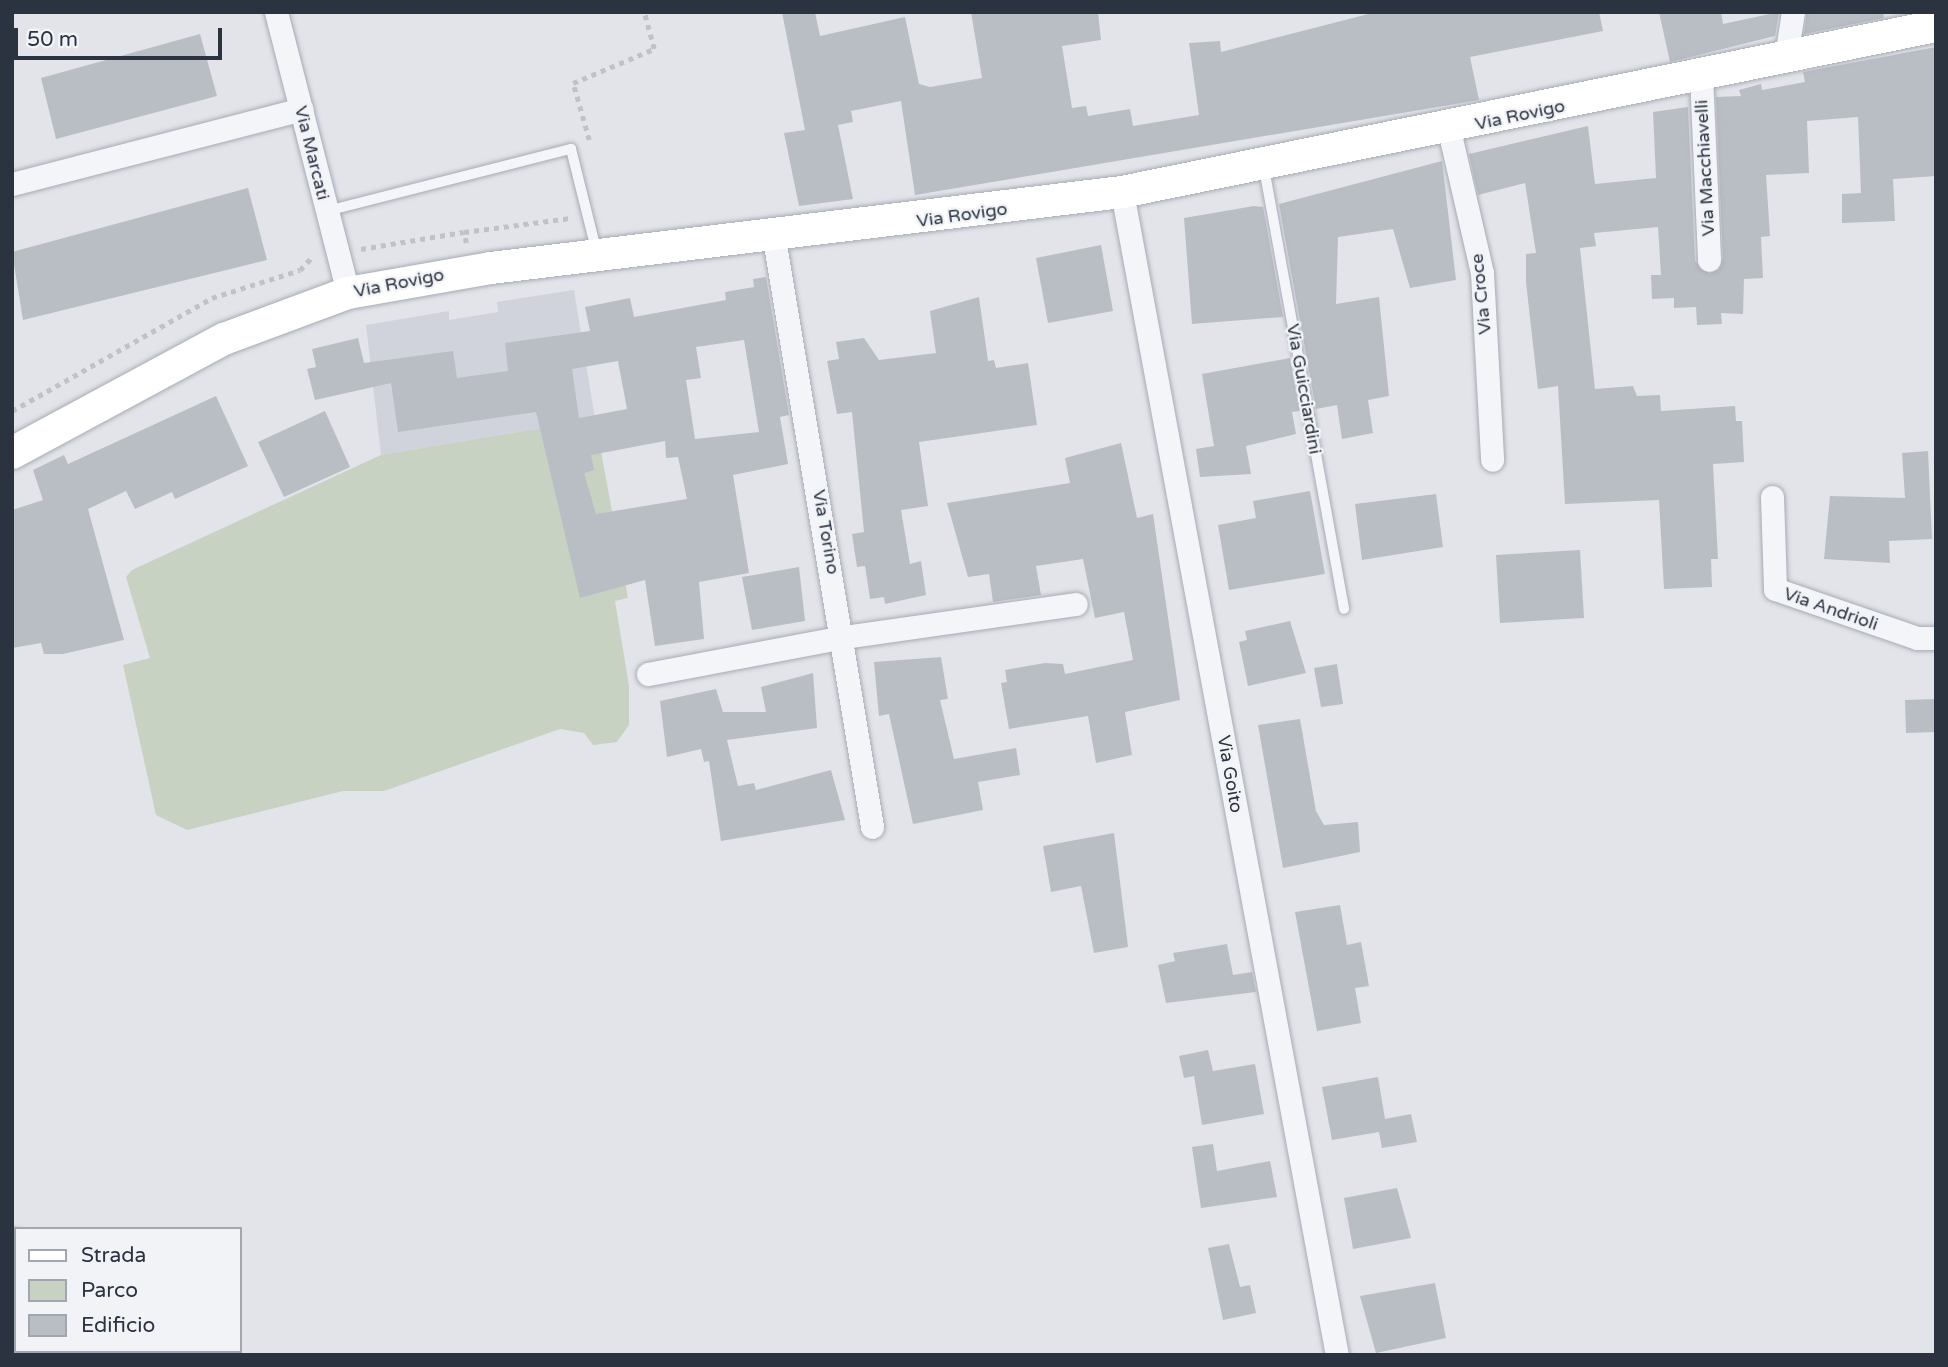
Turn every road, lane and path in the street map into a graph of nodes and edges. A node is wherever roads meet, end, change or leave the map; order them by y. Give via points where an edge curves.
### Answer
1 (276, 12) edge
2 (644, 12) edge
3 (1793, 12) edge
4 (1927, 12) edge
5 (1936, 24) edge
6 (1786, 56) junction
7 (1700, 75) junction
8 (301, 109) junction
9 (1449, 131) junction
10 (593, 156) dead end
11 (1264, 168) junction
12 (12, 184) edge
13 (1122, 192) junction
14 (327, 211) junction
15 (575, 216) dead end
16 (464, 232) junction
17 (774, 238) junction
18 (358, 243) dead end
19 (467, 247) dead end
20 (323, 252) dead end
21 (598, 256) junction
22 (1709, 260) dead end
23 (348, 293) junction
24 (12, 411) edge
25 (12, 453) edge
26 (1492, 460) dead end
27 (1772, 498) dead end
28 (1076, 604) dead end
29 (1345, 609) dead end
30 (844, 636) junction
31 (1936, 638) edge
32 (648, 674) dead end
33 (872, 827) dead end
34 (1337, 1355) edge

1 - 8 street, Via Marcati
2 - 10 path via 654,49 573,83
3 - 6 street
4 - 5 street
5 - 6 main road, Via Rovigo
6 - 7 main road, Via Rovigo
7 - 9 main road, Via Rovigo
7 - 22 street, Via Macchiavelli
8 - 12 street
8 - 14 street, Via Marcati
9 - 11 main road, Via Rovigo
9 - 26 street, Via Croce via 1482,273
11 - 13 main road, Via Rovigo
11 - 29 lane, Via Guicciardini
13 - 17 main road, Via Rovigo
13 - 34 street, Via Goito
14 - 21 lane via 571,149
14 - 23 street, Via Marcati
15 - 16 path
16 - 18 path via 367,251
16 - 19 path
17 - 21 main road, Via Rovigo
17 - 30 street, Via Torino
20 - 24 path via 300,271 200,304
21 - 23 main road, Via Rovigo
23 - 25 main road, Via Rovigo via 225,338
27 - 31 street, Via Andrioli via 1775,589 1917,638
28 - 30 street
30 - 32 street
30 - 33 street, Via Torino

